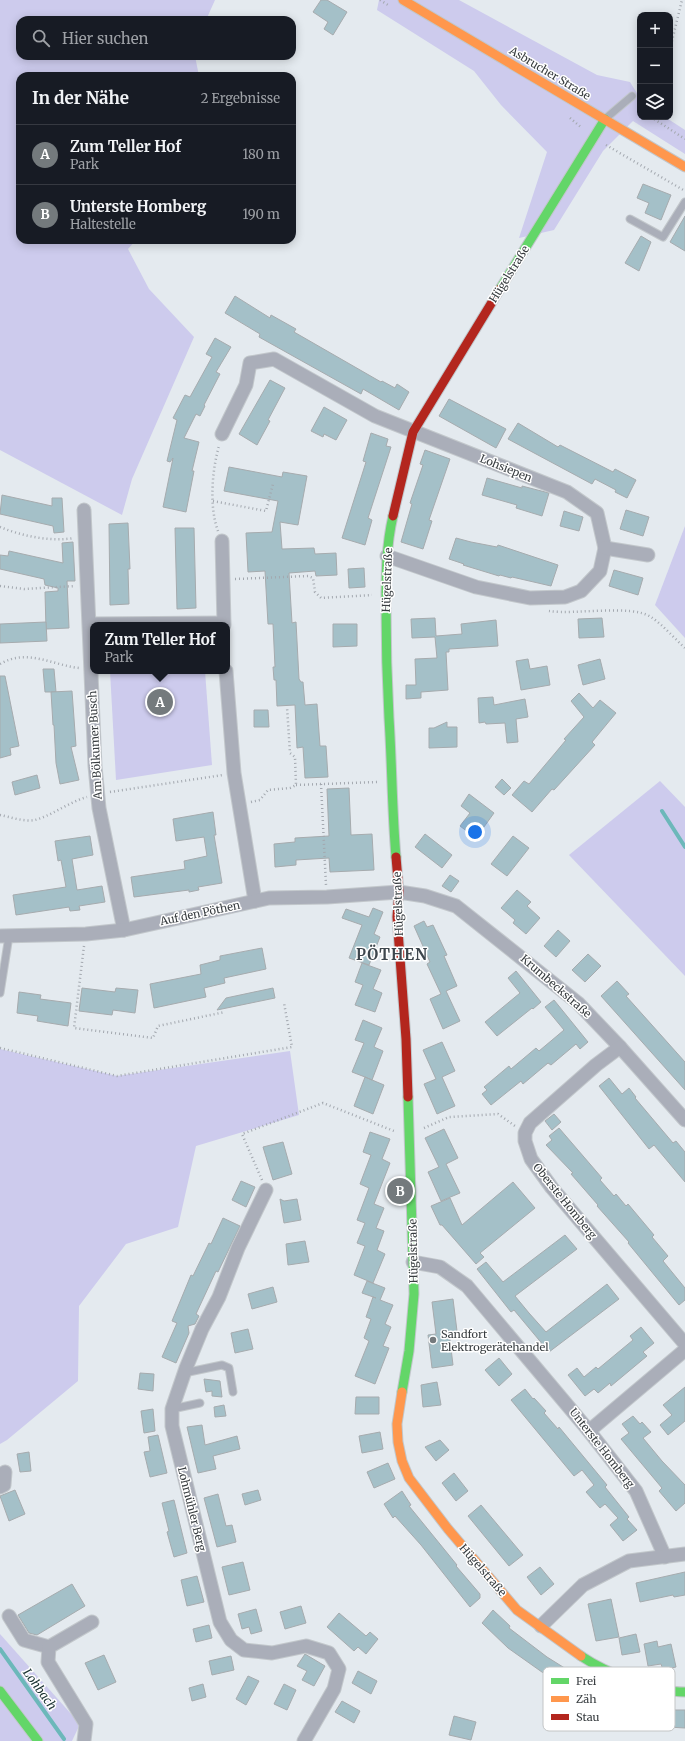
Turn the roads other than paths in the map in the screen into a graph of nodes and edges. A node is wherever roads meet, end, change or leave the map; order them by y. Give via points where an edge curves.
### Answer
1 (403, 0) edge
2 (632, 96) dead end
3 (605, 119) junction
4 (685, 167) edge
5 (685, 202) edge
6 (630, 219) dead end
7 (413, 432) junction
8 (222, 434) road end
9 (84, 510) dead end
10 (222, 541) road end
11 (605, 548) junction
12 (648, 555) dead end
13 (387, 556) junction
14 (89, 622) junction
15 (224, 622) edge
16 (90, 669) edge
17 (90, 674) edge
18 (226, 674) edge
19 (400, 892) junction
20 (255, 901) junction
21 (124, 930) junction
22 (5, 936) edge
23 (0, 993) edge
24 (620, 1047) junction
25 (685, 1120) edge
26 (266, 1190) road end
27 (413, 1262) junction
28 (685, 1344) edge
29 (685, 1350) edge
30 (184, 1373) junction
31 (233, 1392) dead end
32 (200, 1403) dead end
33 (172, 1409) junction
34 (589, 1431) junction
35 (5, 1472) dead end
36 (0, 1487) edge
37 (685, 1554) edge
38 (665, 1557) junction
39 (9, 1616) dead end
40 (92, 1622) dead end
41 (541, 1626) junction
42 (48, 1647) junction
43 (602, 1667) edge
44 (0, 1691) edge
45 (38, 1741) edge
46 (84, 1741) edge
47 (304, 1741) edge

1 - 3 street, Asbrucher Straße
2 - 3 lane
3 - 4 street, Asbrucher Straße
3 - 7 street, Hügelstraße
5 - 6 lane via 663,237
7 - 8 street, Lohsiepen via 375,416 274,359 250,363 246,385
7 - 11 street, Lohsiepen via 567,492 597,513
7 - 13 street, Hügelstraße via 391,526
9 - 14 street, Am Bölkumer Busch
10 - 15 street
11 - 12 street
11 - 13 street, Lohsiepen via 600,571 581,590 565,597 530,598 476,586
13 - 19 street, Hügelstraße via 386,654 393,826
14 - 15 lane
14 - 16 street, Am Bölkumer Busch
17 - 21 street, Am Bölkumer Busch via 98,808
18 - 20 street via 234,773
19 - 20 street, Auf den Pöthen via 269,898
19 - 24 street, Krumbeckstraße via 425,896 456,906 578,1003
19 - 27 street, Hügelstraße via 397,917 406,1039
20 - 21 street, Auf den Pöthen
21 - 22 street, Auf den Pöthen via 86,934
22 - 23 lane
24 - 25 street, Krumbeckstraße
24 - 28 street, Oberste Homberg via 530,1123 525,1133 525,1141 531,1160 552,1188
26 - 30 street, Lohmühler Berg
27 - 34 street, Unterste Homberg via 440,1267 468,1286
27 - 41 street, Hügelstraße via 414,1294 409,1352 397,1424 402,1461 409,1478 448,1529 517,1610
29 - 34 street
30 - 31 lane via 225,1366 229,1368
30 - 33 street, Lohmühler Berg
32 - 33 lane
33 - 47 street, Lohmühler Berg via 172,1426 220,1622 231,1640 244,1650 272,1653 306,1646 329,1653 340,1669 334,1689
34 - 38 street, Unterste Homberg via 636,1491
35 - 36 street via 4,1485
37 - 38 street
38 - 41 street via 629,1560 583,1585
39 - 42 street via 24,1640
40 - 42 street
41 - 43 street, Hügelstraße via 584,1658
42 - 46 street via 48,1662 86,1724
44 - 45 street

